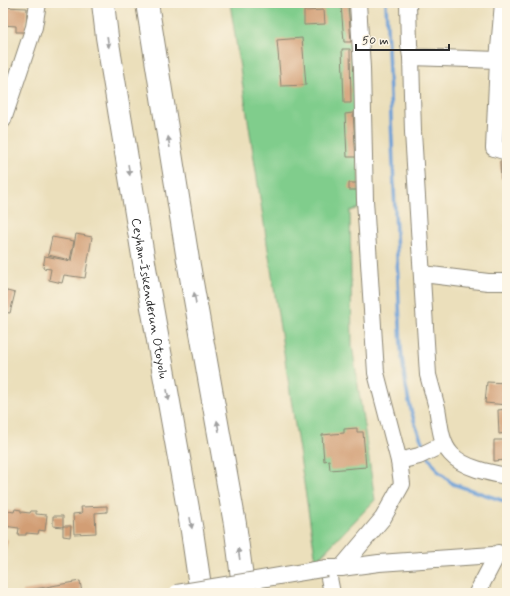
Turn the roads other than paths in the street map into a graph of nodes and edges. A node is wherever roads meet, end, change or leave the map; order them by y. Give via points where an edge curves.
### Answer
1 (38, 3) edge
2 (103, 3) edge
3 (146, 3) edge
4 (358, 3) edge
5 (408, 3) edge
6 (503, 3) edge
7 (411, 58) junction
8 (502, 61) edge
9 (3, 120) edge
10 (507, 152) edge
11 (423, 274) junction
12 (507, 282) edge
13 (439, 446) junction
14 (399, 461) junction
15 (507, 476) edge
16 (503, 553) edge
17 (334, 568) junction
18 (176, 593) edge
19 (201, 593) edge
20 (244, 593) edge
21 (332, 593) edge
22 (477, 593) edge

1 - 9 street via 34,27
2 -> 19 highway, Ceyhan-İskenderun Otoyolu
20 -> 3 highway via 235,524
4 - 14 street via 365,200 376,373
5 - 7 street
6 - 8 street
7 - 8 street
7 - 11 street via 413,132
8 - 10 street via 494,148
11 - 12 street
11 - 13 street via 428,375 437,409
13 - 14 street via 419,456
13 - 15 street via 467,465
14 - 17 street via 402,484 383,518
16 - 17 street
16 - 22 street
17 - 18 street, bridge
17 - 21 street

